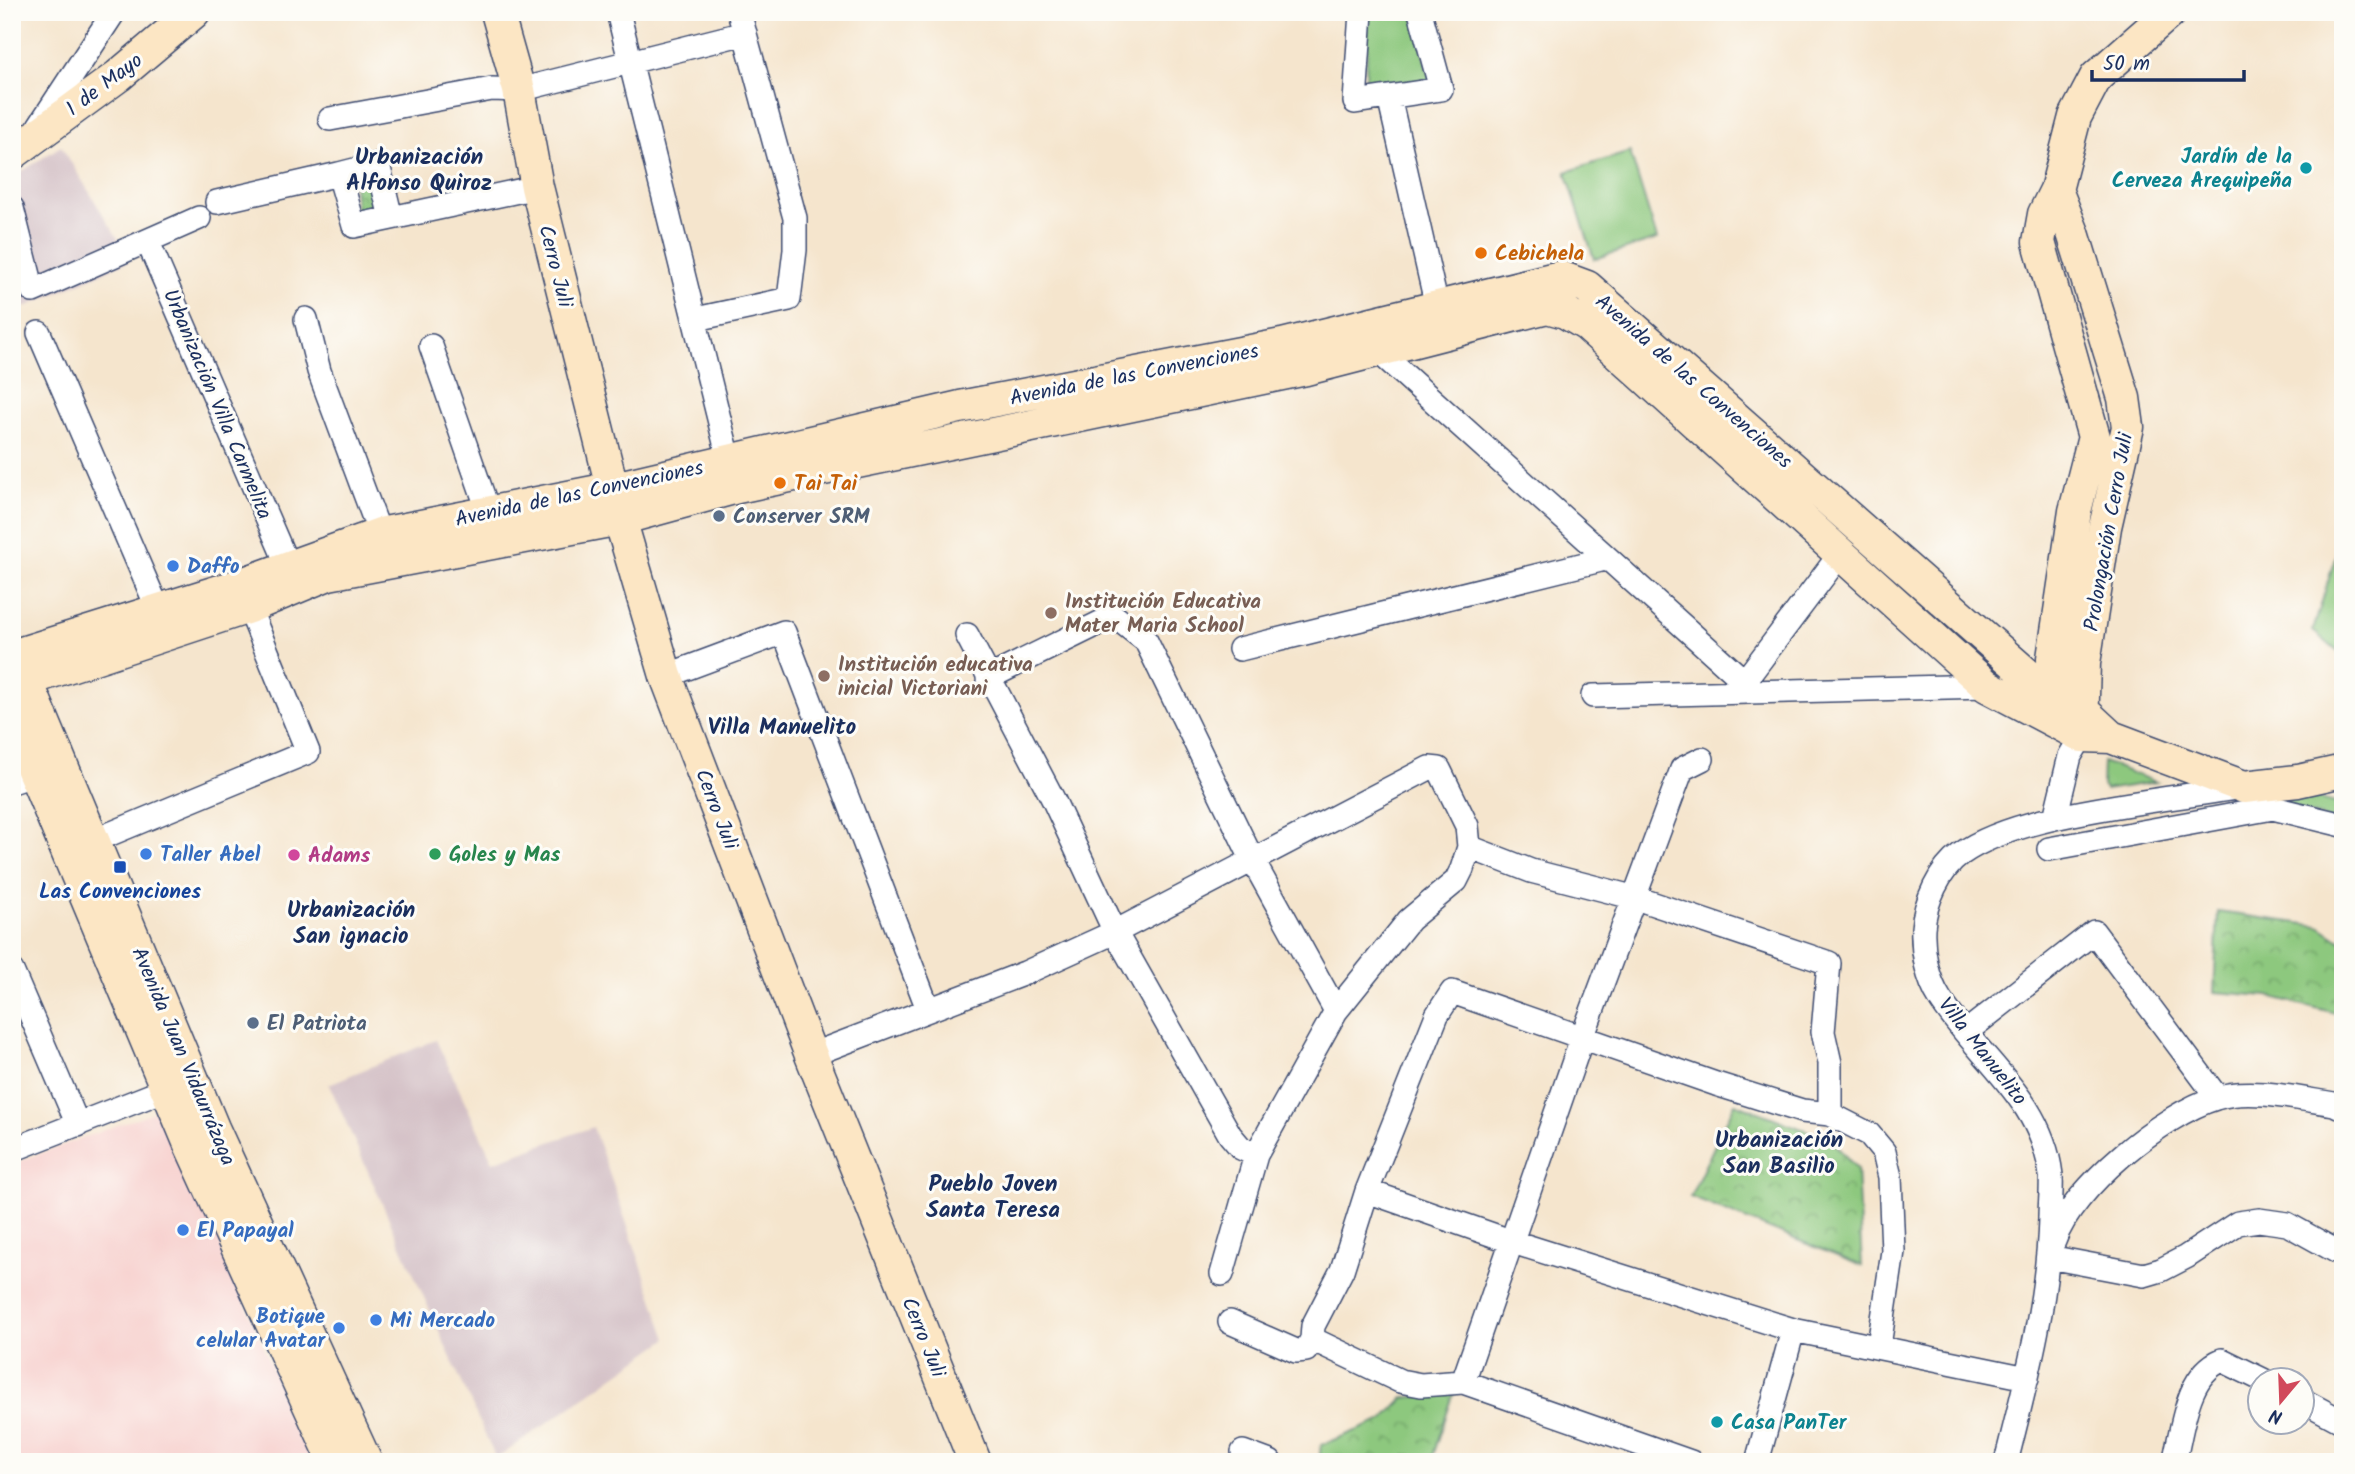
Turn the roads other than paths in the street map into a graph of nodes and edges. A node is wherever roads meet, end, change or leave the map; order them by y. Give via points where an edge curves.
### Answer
1 (114, 12) edge
2 (194, 12) edge
3 (497, 12) edge
4 (618, 12) edge
5 (1361, 12) edge
6 (1420, 12) edge
7 (2169, 12) edge
8 (742, 23) edge
9 (630, 61) junction
10 (519, 90) junction
11 (1389, 97) junction
12 (330, 119) dead end
13 (21, 147) edge
14 (340, 174) junction
15 (537, 187) junction
16 (217, 202) dead end
17 (12, 208) edge
18 (199, 218) dead end
19 (391, 218) junction
20 (148, 242) junction
21 (306, 319) dead end
22 (696, 320) junction
23 (1440, 320) junction
24 (39, 333) dead end
25 (431, 346) dead end
26 (1378, 351) junction
27 (1120, 392) junction
28 (732, 474) junction
29 (614, 488) junction
30 (489, 513) junction
31 (620, 519) junction
32 (382, 548) junction
33 (1840, 553) junction
34 (1605, 559) junction
35 (288, 566) junction
36 (244, 596) junction
37 (164, 622) junction
38 (967, 635) dead end
39 (1240, 649) dead end
40 (16, 665) edge
41 (666, 676) junction
42 (988, 678) junction
43 (1987, 686) junction
44 (1749, 687) junction
45 (1593, 696) dead end
46 (12, 720) edge
47 (2075, 726) junction
48 (1702, 759) dead end
49 (2343, 771) edge
50 (24, 778) edge
51 (2298, 781) junction
52 (2244, 787) junction
53 (2343, 788) edge
54 (2055, 818) junction
55 (2343, 825) edge
56 (81, 846) junction
57 (1469, 847) junction
58 (2049, 849) dead end
59 (1253, 861) junction
60 (1636, 898) junction
61 (1115, 932) junction
62 (12, 971) edge
63 (928, 1009) junction
64 (1336, 1011) junction
65 (1966, 1032) junction
66 (1582, 1038) junction
67 (811, 1055) junction
68 (167, 1089) junction
69 (2217, 1097) junction
70 (2343, 1108) edge
71 (1830, 1114) junction
72 (78, 1125) junction
73 (12, 1150) edge
74 (1256, 1155) junction
75 (1367, 1191) junction
76 (1513, 1242) junction
77 (2343, 1255) edge
78 (2049, 1257) junction
79 (1222, 1274) dead end
80 (1230, 1322) dead end
81 (1793, 1330) junction
82 (1312, 1339) junction
83 (1879, 1346) junction
84 (2246, 1372) edge
85 (2027, 1378) junction
86 (1464, 1382) junction
87 (2316, 1408) edge
88 (2343, 1422) edge
89 (1243, 1452) dead end
90 (335, 1462) edge
91 (366, 1462) edge
92 (975, 1462) edge
93 (1270, 1462) edge
94 (1691, 1462) edge
95 (1757, 1462) edge
96 (2006, 1462) edge
97 (2174, 1462) edge

1 - 13 street via 74,78
2 - 13 street, 1 de Mayo via 118,76
3 - 10 street, Cerro Juli
4 - 9 street
5 - 11 street via 1355,102
6 - 11 street via 1441,89
7 - 47 street, Prolongación Cerro Juli via 2096,77 2075,117 2039,242 2094,437 2075,511 2053,658
8 - 9 street
8 - 22 street via 795,218 789,299
9 - 10 street
9 - 22 street
10 - 12 street via 492,89
10 - 15 street, Cerro Juli
11 - 23 street
14 - 16 street
14 - 19 street via 354,226
14 - 19 street via 378,164
15 - 19 street
15 - 29 street, Cerro Juli
17 - 20 street via 33,291
18 - 20 street
20 - 35 street, Urbanización Villa Carmelita
21 - 32 street via 319,371
22 - 28 street
23 - 26 street, Avenida de las Convenciones
23 - 27 street, Avenida de las Convenciones via 1282,345
23 - 33 street, Avenida de las Convenciones via 1547,307 1576,317
23 - 47 street, Avenida de las Convenciones via 1547,278 1560,277 1587,286
24 - 37 street
25 - 30 street
26 - 27 street, Avenida de las Convenciones
26 - 34 street
27 - 28 street, Avenida de las Convenciones
28 - 29 street, Avenida de las Convenciones
28 - 31 street, Avenida de las Convenciones
29 - 30 street, Avenida de las Convenciones
29 - 31 street, Cerro Juli
30 - 32 street, Avenida de las Convenciones
31 - 32 street, Avenida de las Convenciones
31 - 41 street, Cerro Juli
32 - 35 street, Avenida de las Convenciones
32 - 36 street, Avenida de las Convenciones via 328,574
33 - 43 street, Avenida de las Convenciones
33 - 44 street
34 - 39 street
34 - 44 street
35 - 36 street, Avenida de las Convenciones
36 - 37 street, Avenida de las Convenciones
36 - 56 street via 308,752
37 - 40 street, Avenida de las Convenciones
38 - 42 street
40 - 56 street, Avenida Juan Vidaurrázaga
41 - 63 street via 784,632
41 - 67 street, Cerro Juli
42 - 59 street via 1114,616 1146,641
42 - 61 street via 1054,799
43 - 44 street
43 - 47 street, Avenida de las Convenciones
44 - 45 street
46 - 50 street, Avenida Juan Vidaurrázaga
47 - 52 street, Avenida de las Convenciones
47 - 54 street, Prolongación Cerro Juli
48 - 60 street via 1682,769
49 - 51 street
50 - 56 street, Avenida Juan Vidaurrázaga
51 - 52 street
51 - 53 street
52 - 54 street, Villa Manuelito
54 - 65 street, Villa Manuelito via 1984,839 1959,855 1933,891 1924,915 1927,968 1939,997
55 - 58 street via 2273,808
56 - 68 street, Avenida Juan Vidaurrázaga
56 - 91 street, Avenida Juan Vidaurrázaga
57 - 59 street via 1467,826 1440,769 1429,768
57 - 60 street via 1531,871
57 - 64 street via 1456,881 1409,920
59 - 61 street
59 - 64 street
60 - 66 street
60 - 71 street via 1829,963 1823,1032 1830,1063
61 - 63 street via 1025,973
61 - 74 street via 1230,1135 1241,1148
62 - 72 street
63 - 67 street
64 - 74 street
65 - 69 street via 2094,932
65 - 78 street, Villa Manuelito via 2016,1090 2040,1139 2051,1175
66 - 71 street via 1777,1103
66 - 75 street via 1452,992 1437,1015
66 - 76 street
67 - 92 street, Cerro Juli
68 - 72 street
68 - 90 street, Avenida Juan Vidaurrázaga
69 - 70 street via 2268,1095
69 - 78 street via 2160,1125 2075,1202 2060,1223
71 - 83 street via 1869,1134 1884,1152 1894,1251
72 - 73 street
74 - 79 street
75 - 76 street
75 - 82 street via 1357,1232 1313,1326
76 - 81 street
76 - 86 street
77 - 78 street via 2287,1224 2259,1220 2238,1223 2186,1257 2144,1275
78 - 85 street, Villa Manuelito
80 - 82 street via 1304,1353
81 - 83 street
81 - 95 street
82 - 86 street via 1400,1381 1421,1385
83 - 85 street
84 - 97 street via 2222,1360 2205,1370 2192,1393
85 - 96 street, Villa Manuelito
86 - 94 street
87 - 88 street
89 - 93 street

